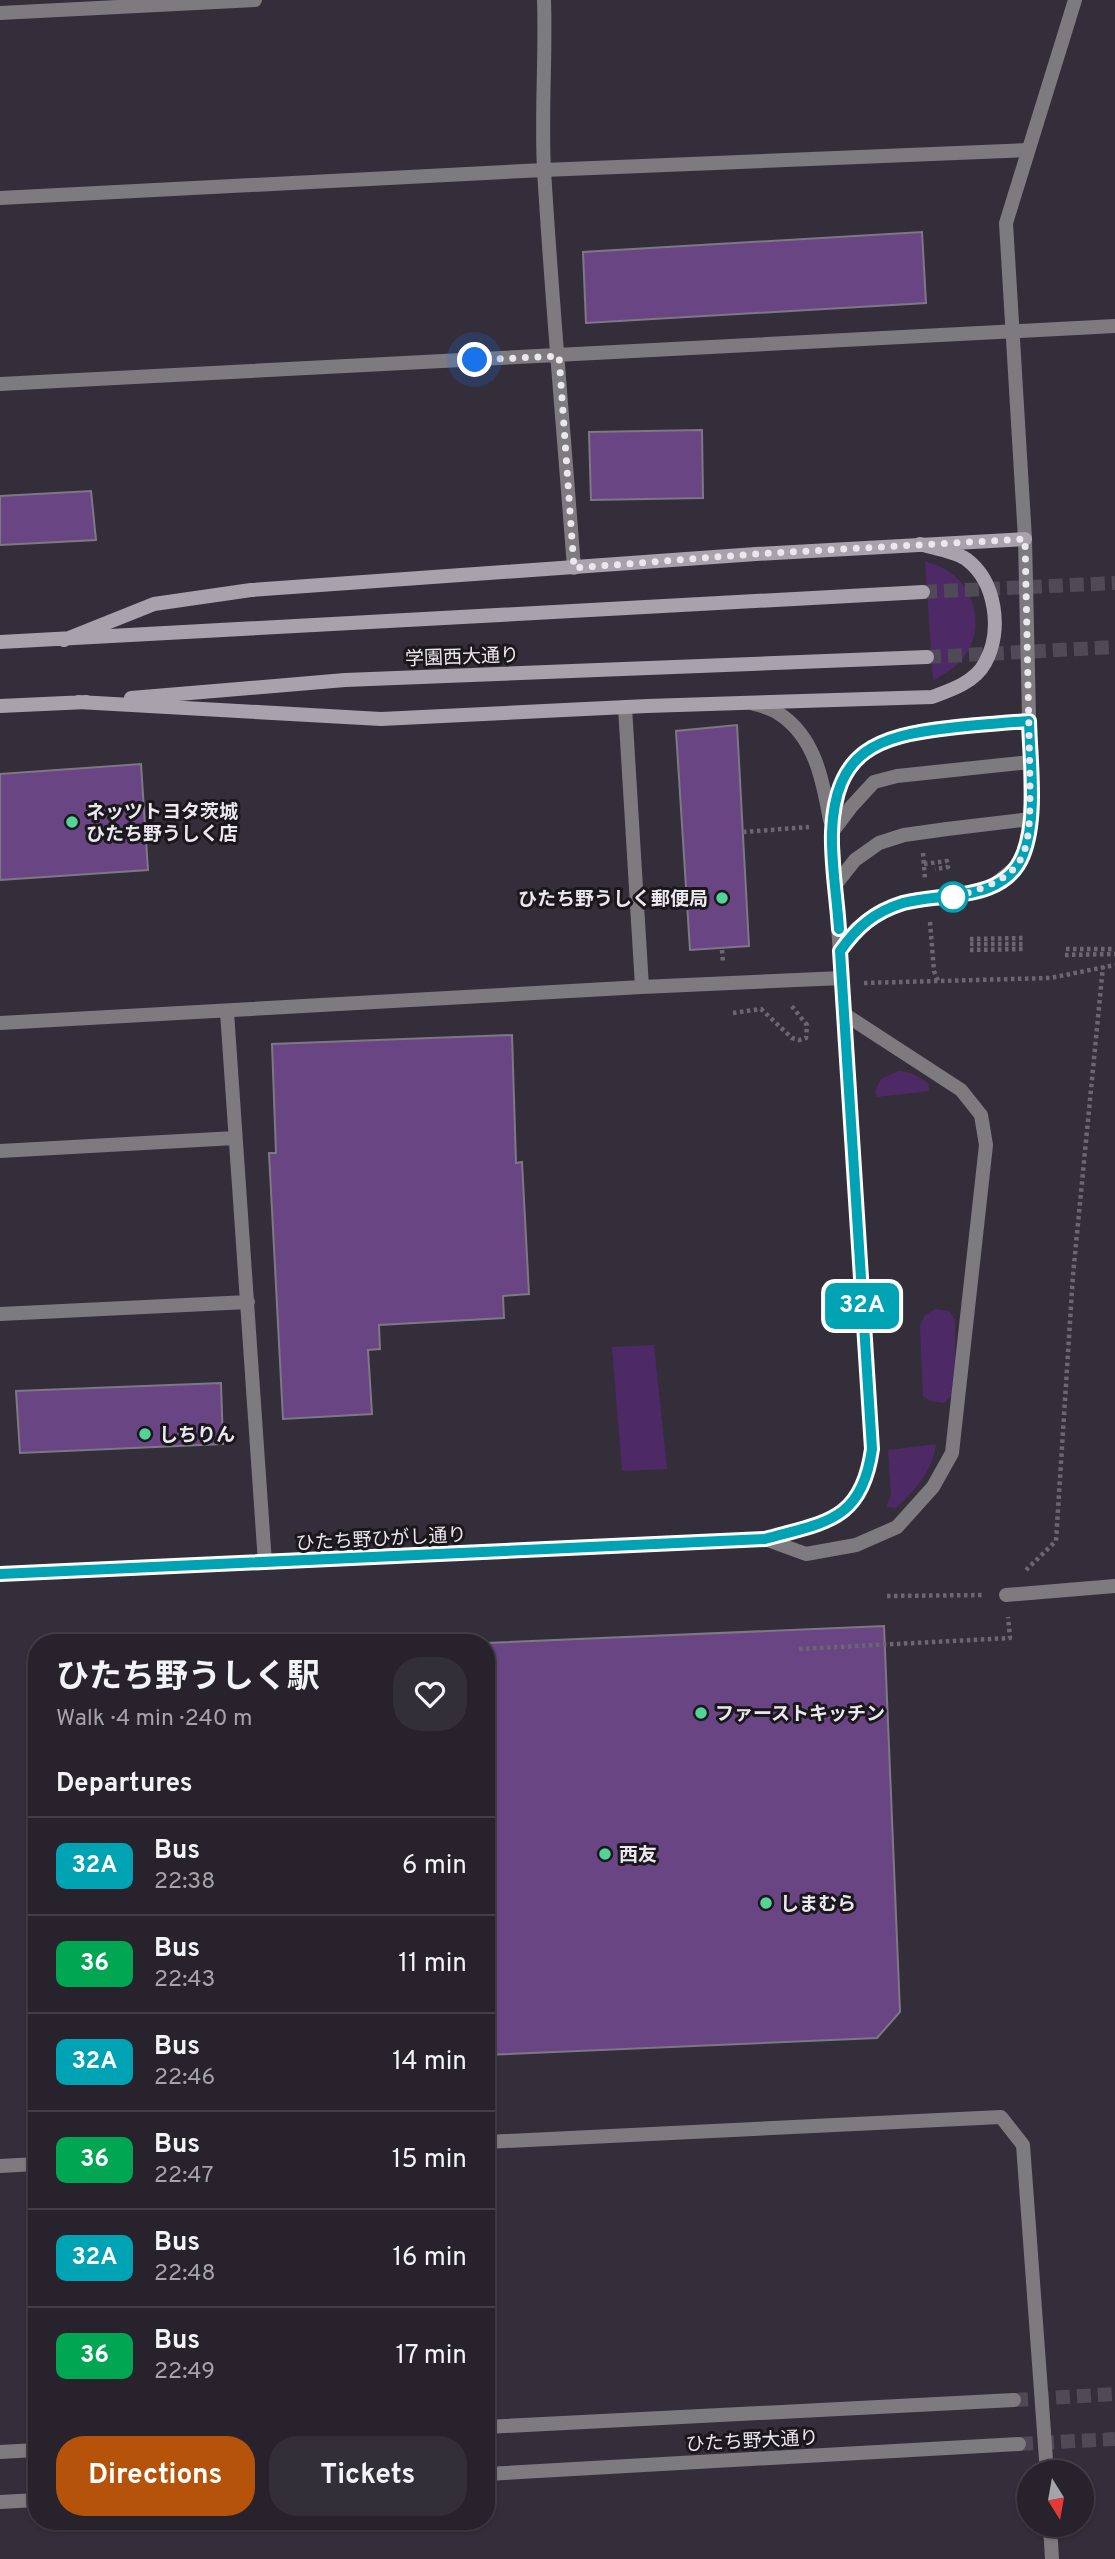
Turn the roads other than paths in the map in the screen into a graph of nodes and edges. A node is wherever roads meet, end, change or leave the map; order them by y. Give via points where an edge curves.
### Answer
1 (255, 0) edge
2 (544, 0) edge
3 (1075, 0) edge
4 (0, 13) edge
5 (1027, 150) junction
6 (544, 170) junction
7 (0, 198) edge
8 (1115, 326) edge
9 (1014, 330) junction
10 (559, 356) junction
11 (0, 384) edge
12 (1025, 539) junction
13 (920, 544) junction
14 (574, 568) junction
15 (923, 592) tunnel mouth
16 (64, 640) junction
17 (0, 642) edge
18 (927, 657) tunnel mouth
19 (78, 702) junction
20 (751, 703) junction
21 (0, 706) edge
22 (625, 707) junction
23 (1029, 721) junction
24 (1030, 762) junction
25 (1030, 820) junction
26 (832, 832) junction
27 (836, 884) junction
28 (840, 951) junction
29 (849, 981) junction
30 (642, 987) junction
31 (227, 1012) junction
32 (844, 1014) junction
33 (0, 1023) edge
34 (236, 1138) junction
35 (0, 1151) edge
36 (248, 1302) junction
37 (0, 1314) edge
38 (765, 1539) junction
39 (265, 1563) junction
40 (0, 1574) edge
41 (1115, 1586) edge
42 (1006, 1595) road end
43 (495, 2142) edge
44 (28, 2164) edge
45 (0, 2166) edge
46 (1014, 2400) tunnel mouth
47 (495, 2427) edge
48 (1019, 2444) tunnel mouth
49 (28, 2450) edge
50 (0, 2452) edge
51 (1046, 2460) edge
52 (495, 2473) edge
53 (28, 2500) edge
54 (0, 2502) edge
55 (1051, 2538) edge
56 (1052, 2559) edge

1 - 4 street
2 - 6 street
3 - 5 street
5 - 6 street
5 - 9 street via 1006,223
6 - 7 street
6 - 10 street
8 - 9 street
9 - 10 street
9 - 12 street
10 - 11 street
10 - 14 street
12 - 13 main road
12 - 23 street
13 - 14 main road
13 - 20 main road via 965,558 982,576 992,602 995,629 985,664 963,685 932,697
14 - 16 main road via 251,590 154,604
15 - 16 main road, 学園西大通り
16 - 17 main road, 学園西大通り
18 - 19 main road, 学園西大通り via 345,680
19 - 21 main road, 学園西大通り
19 - 22 main road via 381,719
20 - 22 main road
20 - 26 street via 777,712 794,725 811,749
22 - 30 street
23 - 24 street
23 - 26 street via 908,733 883,741 852,764 839,788
24 - 25 street
24 - 26 street via 874,782
25 - 27 street via 936,830 879,843 855,860
25 - 28 street via 1022,858 1006,876 979,891 905,902 886,910 856,929
26 - 27 street
27 - 28 street
28 - 29 street
29 - 30 street
29 - 32 street
30 - 31 street
31 - 33 street
31 - 34 street
32 - 38 street via 871,1461 861,1493 844,1511 823,1523
32 - 38 street via 961,1090 981,1115 986,1145 952,1454 933,1487 897,1527 856,1545 806,1554
34 - 35 street
34 - 36 street
36 - 37 street
36 - 39 street
38 - 39 street, ひたち野ひがし通り
39 - 40 street, ひたち野ひがし通り
41 - 42 street
43 - 51 street via 1001,2118 1023,2145
44 - 45 street
46 - 47 street, ひたち野大通り
48 - 52 street, ひたち野大通り
49 - 50 street
53 - 54 street
55 - 56 street

